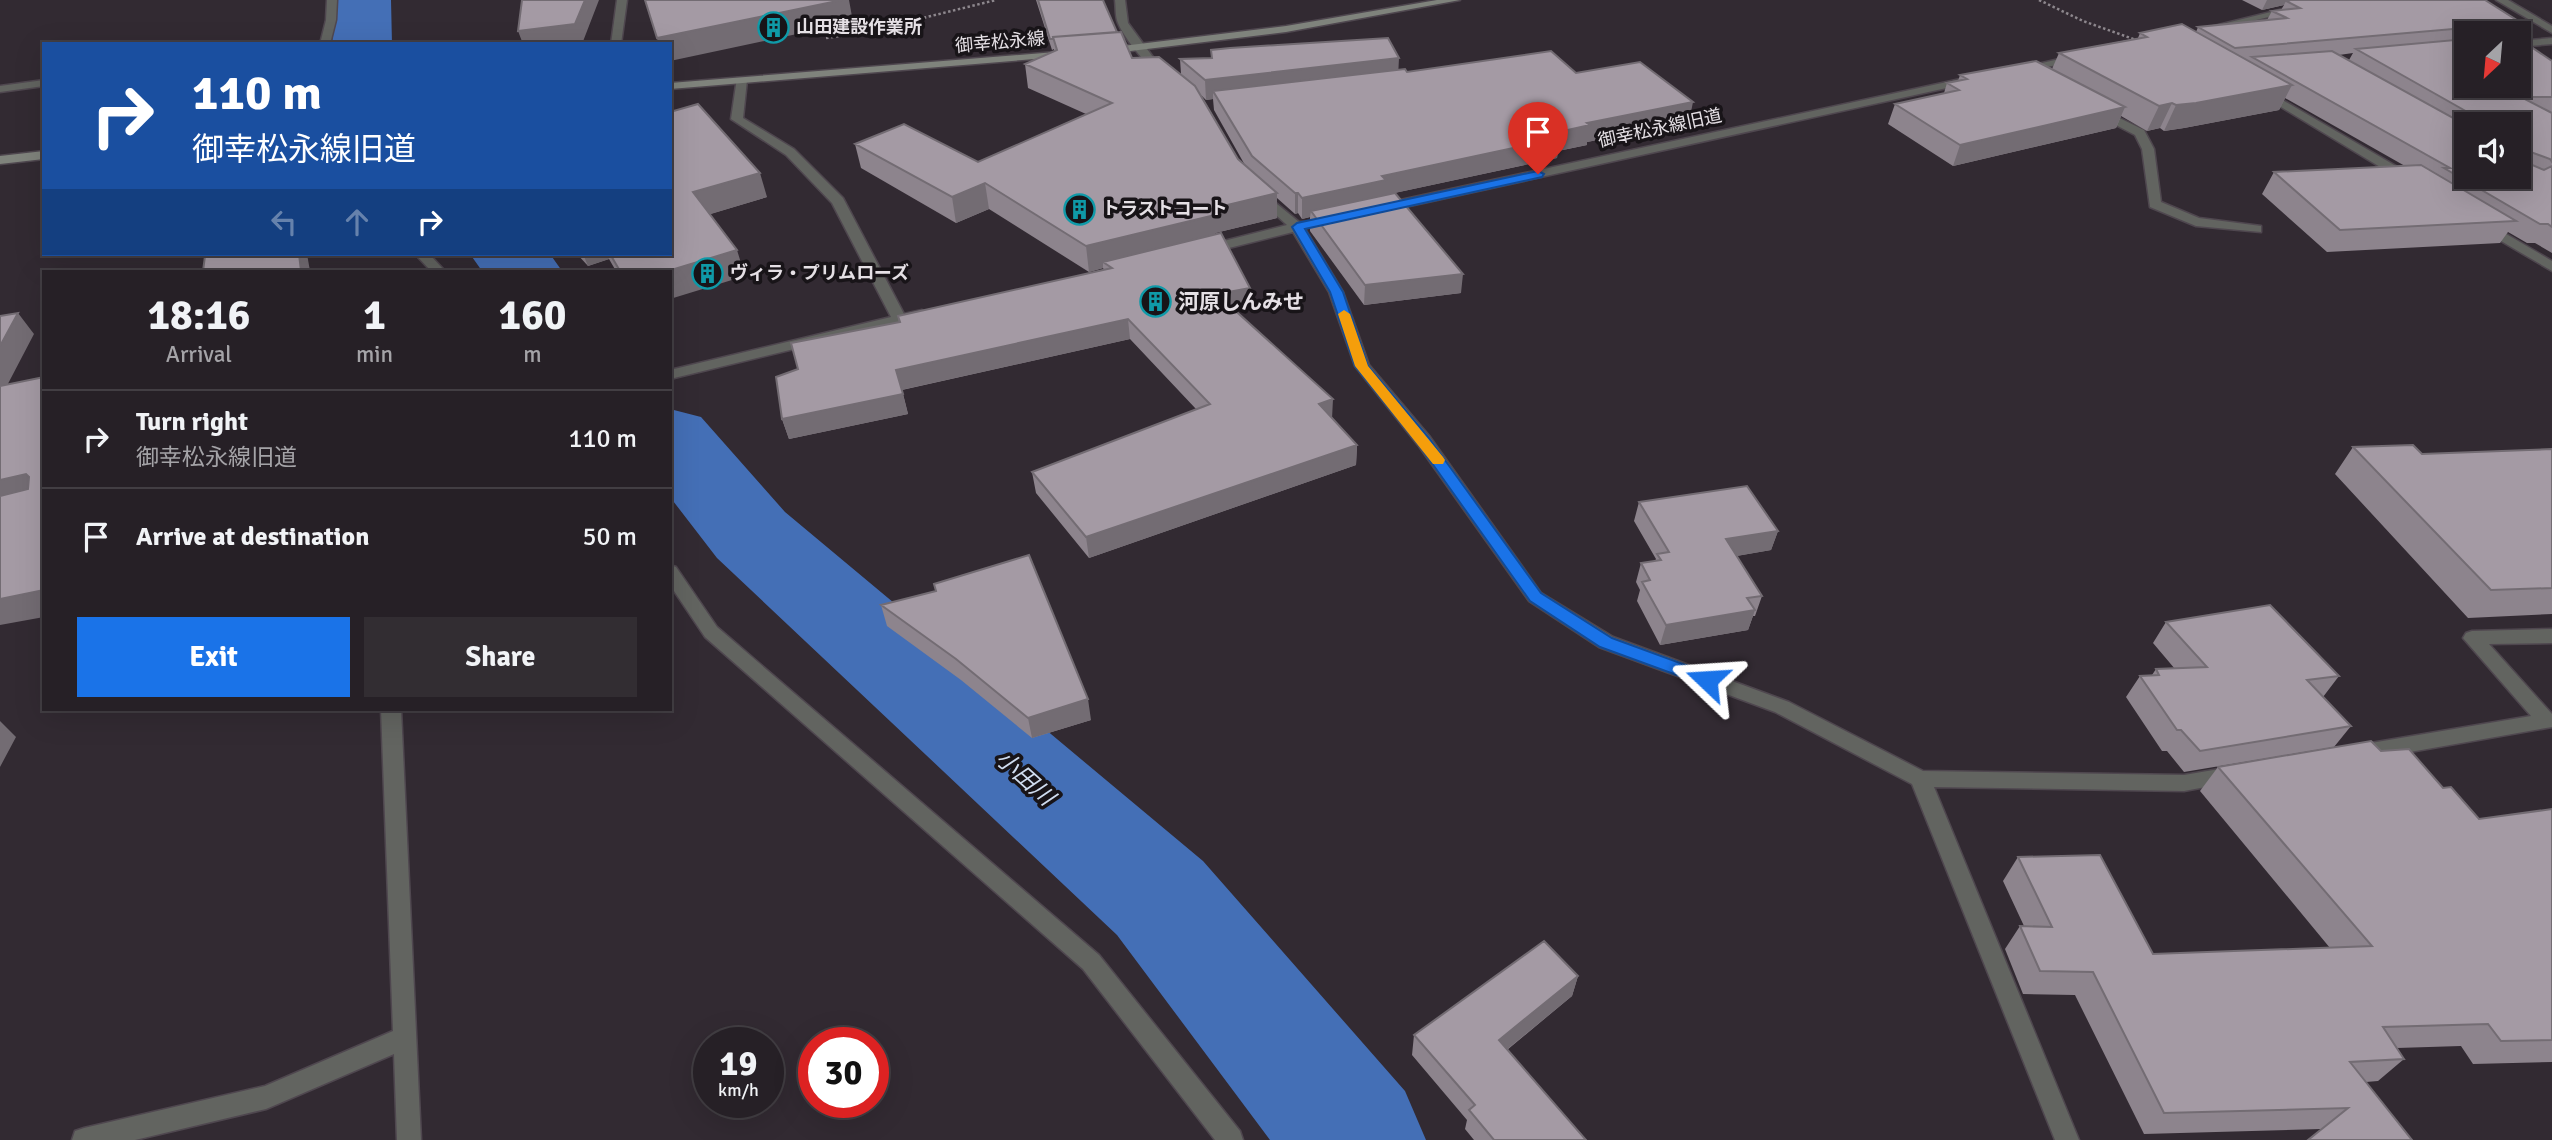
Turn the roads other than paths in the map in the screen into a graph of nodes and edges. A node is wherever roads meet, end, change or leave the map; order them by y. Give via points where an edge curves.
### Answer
1 (332, 0) edge
2 (622, 0) edge
3 (1120, 0) edge
4 (1455, 0) edge
5 (2333, 0) edge
6 (2501, 0) edge
7 (2552, 30) edge
8 (2552, 41) edge
9 (326, 42) edge
10 (616, 42) edge
11 (2147, 43) edge
12 (2531, 43) edge
13 (1140, 48) junction
14 (1089, 52) edge
15 (1077, 53) edge
16 (2096, 54) edge
17 (2020, 69) junction
18 (2006, 72) edge
19 (1979, 78) edge
20 (741, 80) junction
21 (1174, 82) edge
22 (2044, 82) edge
23 (42, 83) edge
24 (2250, 84) edge
25 (672, 86) edge
26 (0, 89) edge
27 (2080, 101) edge
28 (42, 155) edge
29 (0, 160) edge
30 (1254, 188) edge
31 (2426, 189) edge
32 (1366, 212) edge
33 (2472, 218) edge
34 (1304, 225) junction
35 (2256, 229) dead end
36 (1192, 254) edge
37 (424, 256) edge
38 (2552, 268) edge
39 (437, 270) edge
40 (939, 310) edge
41 (899, 319) junction
42 (672, 375) edge
43 (672, 574) edge
44 (2552, 636) edge
45 (391, 711) edge
46 (2345, 755) edge
47 (2251, 771) edge
48 (1920, 779) junction
49 (406, 1037) junction
50 (84, 1140) edge
51 (409, 1140) edge
52 (1231, 1140) edge
53 (2067, 1140) edge

1 - 9 street
2 - 10 street
3 - 13 street via 1123,23
4 - 13 main road
5 - 11 street
6 - 7 street
8 - 12 street
13 - 14 main road
13 - 21 street
15 - 20 main road, 御幸松永線
16 - 17 street
17 - 18 street
17 - 22 street
19 - 32 street, 御幸松永線旧道
20 - 25 main road, 御幸松永線
20 - 41 street via 737,119 790,152 838,201
23 - 26 street
24 - 31 street
27 - 35 street via 2140,133 2148,149 2155,204 2196,222
28 - 29 main road
30 - 34 street
33 - 38 street
34 - 36 street
34 - 48 street via 1336,292 1362,366 1424,441 1535,597 1606,642 1782,707
37 - 39 street
40 - 41 street
41 - 42 street
43 - 52 street via 711,632 1091,962
44 - 46 street via 2472,638 2547,721
45 - 49 street
47 - 48 street via 2184,783
48 - 53 street
49 - 50 street via 266,1097
49 - 51 street

